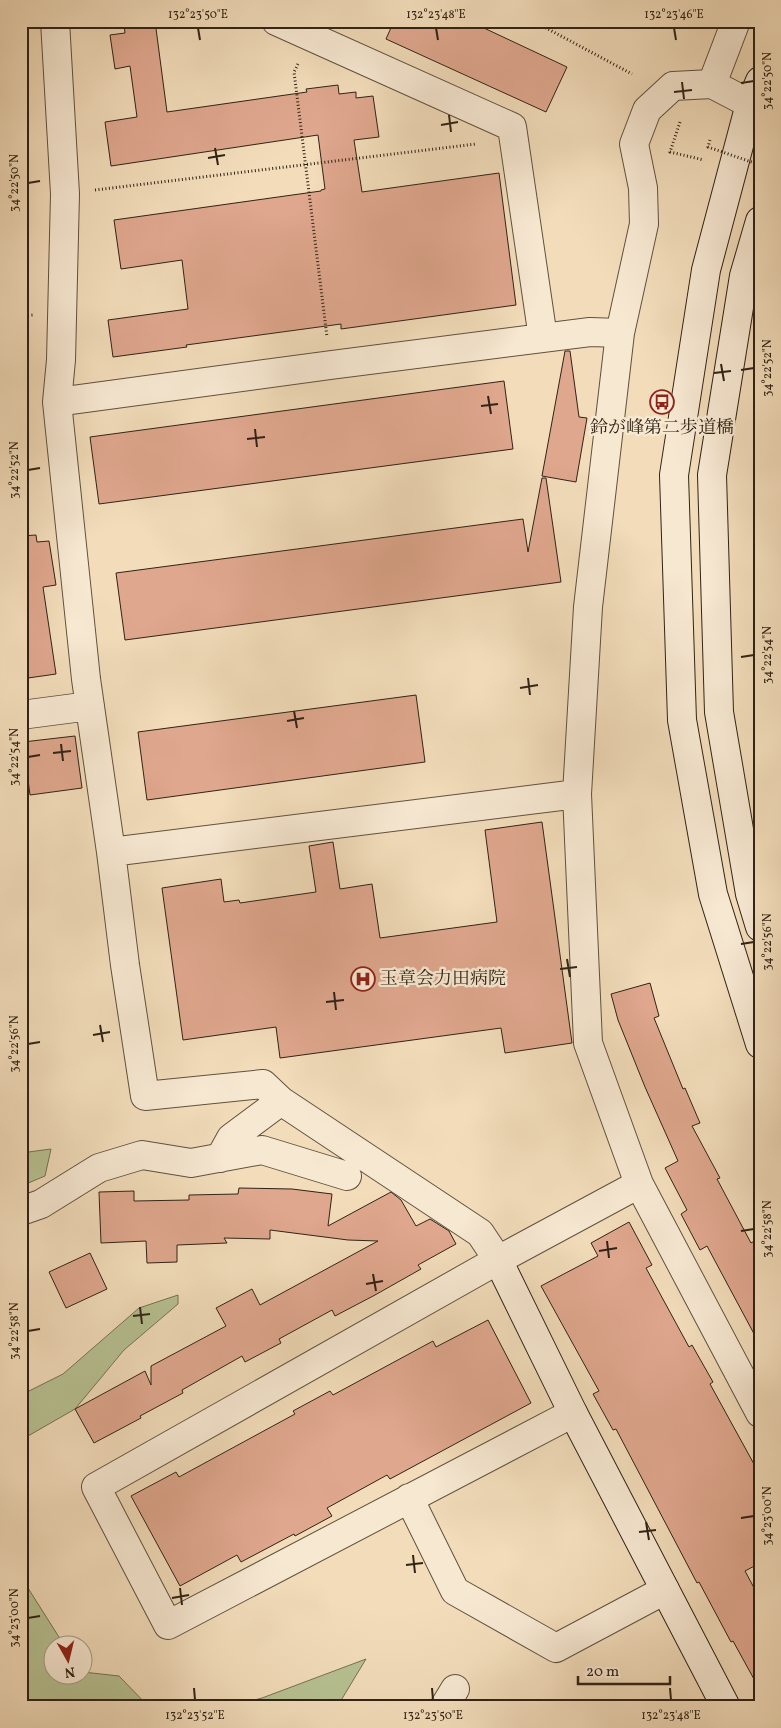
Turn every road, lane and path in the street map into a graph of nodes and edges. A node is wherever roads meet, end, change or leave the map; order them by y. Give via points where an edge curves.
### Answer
1 (55, 21) edge
2 (276, 21) edge
3 (533, 21) edge
4 (736, 21) edge
5 (312, 36) junction
6 (632, 74) dead end
7 (712, 84) junction
8 (757, 98) edge
9 (680, 119) dead end
10 (712, 131) dead end
11 (514, 140) junction
12 (698, 159) dead end
13 (306, 165) junction
14 (760, 165) edge
15 (64, 194) junction
16 (760, 221) edge
17 (620, 333) junction
18 (543, 338) junction
19 (331, 365) junction
20 (57, 402) junction
21 (90, 706) junction
22 (21, 715) edge
23 (577, 794) junction
24 (111, 852) junction
25 (760, 927) edge
26 (760, 1044) edge
27 (281, 1101) junction
28 (220, 1158) junction
29 (347, 1176) dead end
30 (638, 1184) junction
31 (21, 1211) edge
32 (498, 1260) junction
33 (574, 1413) junction
34 (760, 1413) edge
35 (409, 1498) junction
36 (665, 1590) junction
37 (726, 1707) edge

1 - 15 street
2 - 5 street
3 - 6 path
4 - 7 street
5 - 11 street via 512,127
5 - 13 path via 294,72
7 - 8 street
7 - 17 street via 673,86 647,110 637,135 634,144 643,188 644,224
8 - 26 street via 706,270 674,475 682,720 713,894
9 - 12 path via 670,152
10 - 14 path, bridge via 708,148
11 - 13 path
11 - 18 street
13 - 15 path
13 - 19 path
15 - 20 street via 61,360
16 - 25 street via 744,276 712,476 719,712 750,894
17 - 18 street via 590,332
17 - 23 street via 588,607
18 - 19 street
19 - 20 street
20 - 21 street
21 - 22 street
21 - 24 street
23 - 24 street
23 - 30 street via 588,1043
24 - 27 street via 146,1096 263,1084
27 - 28 street via 231,1138
27 - 32 street via 480,1232
28 - 29 street via 262,1150
28 - 31 street via 191,1163 142,1156 99,1168 41,1204
30 - 32 street
30 - 34 street
32 - 33 street
32 - 35 street via 96,1487 168,1625
33 - 35 street
33 - 36 street
35 - 36 street via 455,1592 556,1648
36 - 37 street

